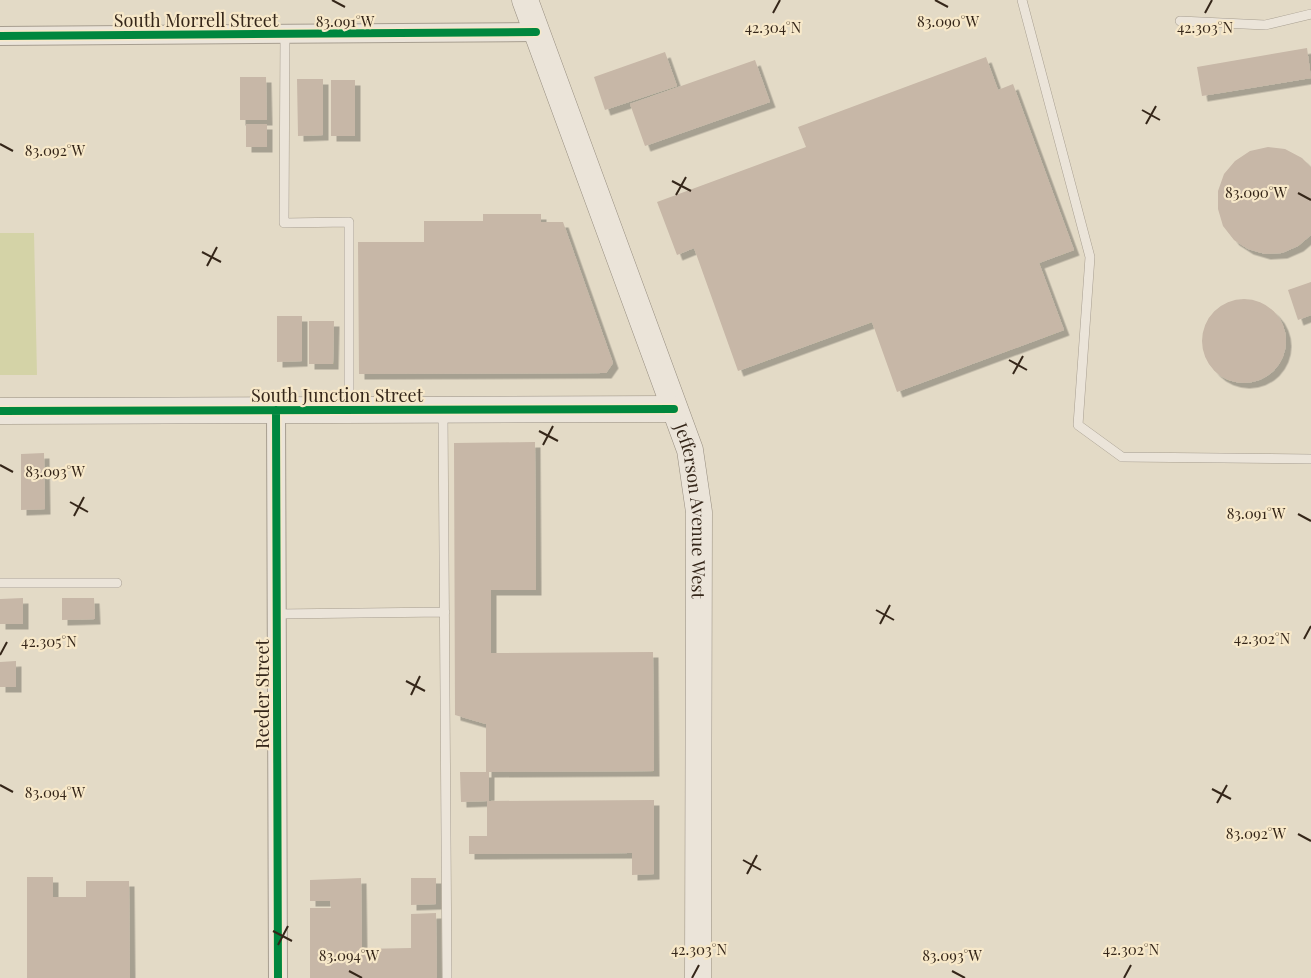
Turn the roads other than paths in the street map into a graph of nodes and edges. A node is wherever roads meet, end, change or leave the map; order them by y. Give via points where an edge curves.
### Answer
1 (525, 0) edge
2 (1022, 0) edge
3 (1311, 14) edge
4 (1180, 21) dead end
5 (536, 32) junction
6 (285, 34) junction
7 (0, 36) edge
8 (674, 409) junction
9 (276, 410) junction
10 (349, 410) junction
11 (443, 410) junction
12 (0, 411) edge
13 (1311, 459) edge
14 (0, 583) edge
15 (117, 583) dead end
16 (445, 612) junction
17 (277, 614) junction
18 (278, 978) edge
19 (447, 978) edge
20 (698, 978) edge

1 - 5 main road, Jefferson Avenue West
2 - 13 lane via 1089,257 1078,425 1122,457
3 - 4 lane via 1265,25
5 - 6 street, South Morrell Street
5 - 8 main road, Jefferson Avenue West
6 - 7 street, South Morrell Street
6 - 10 lane via 284,223 349,222
8 - 11 main road, South Junction Street
8 - 20 main road, Jefferson Avenue West via 690,450 699,512
9 - 10 main road, South Junction Street
9 - 12 main road, South Junction Street
9 - 17 street, Reeder Street
10 - 11 main road, South Junction Street
11 - 16 lane
14 - 15 lane
16 - 17 lane
16 - 19 lane
17 - 18 street, Reeder Street

